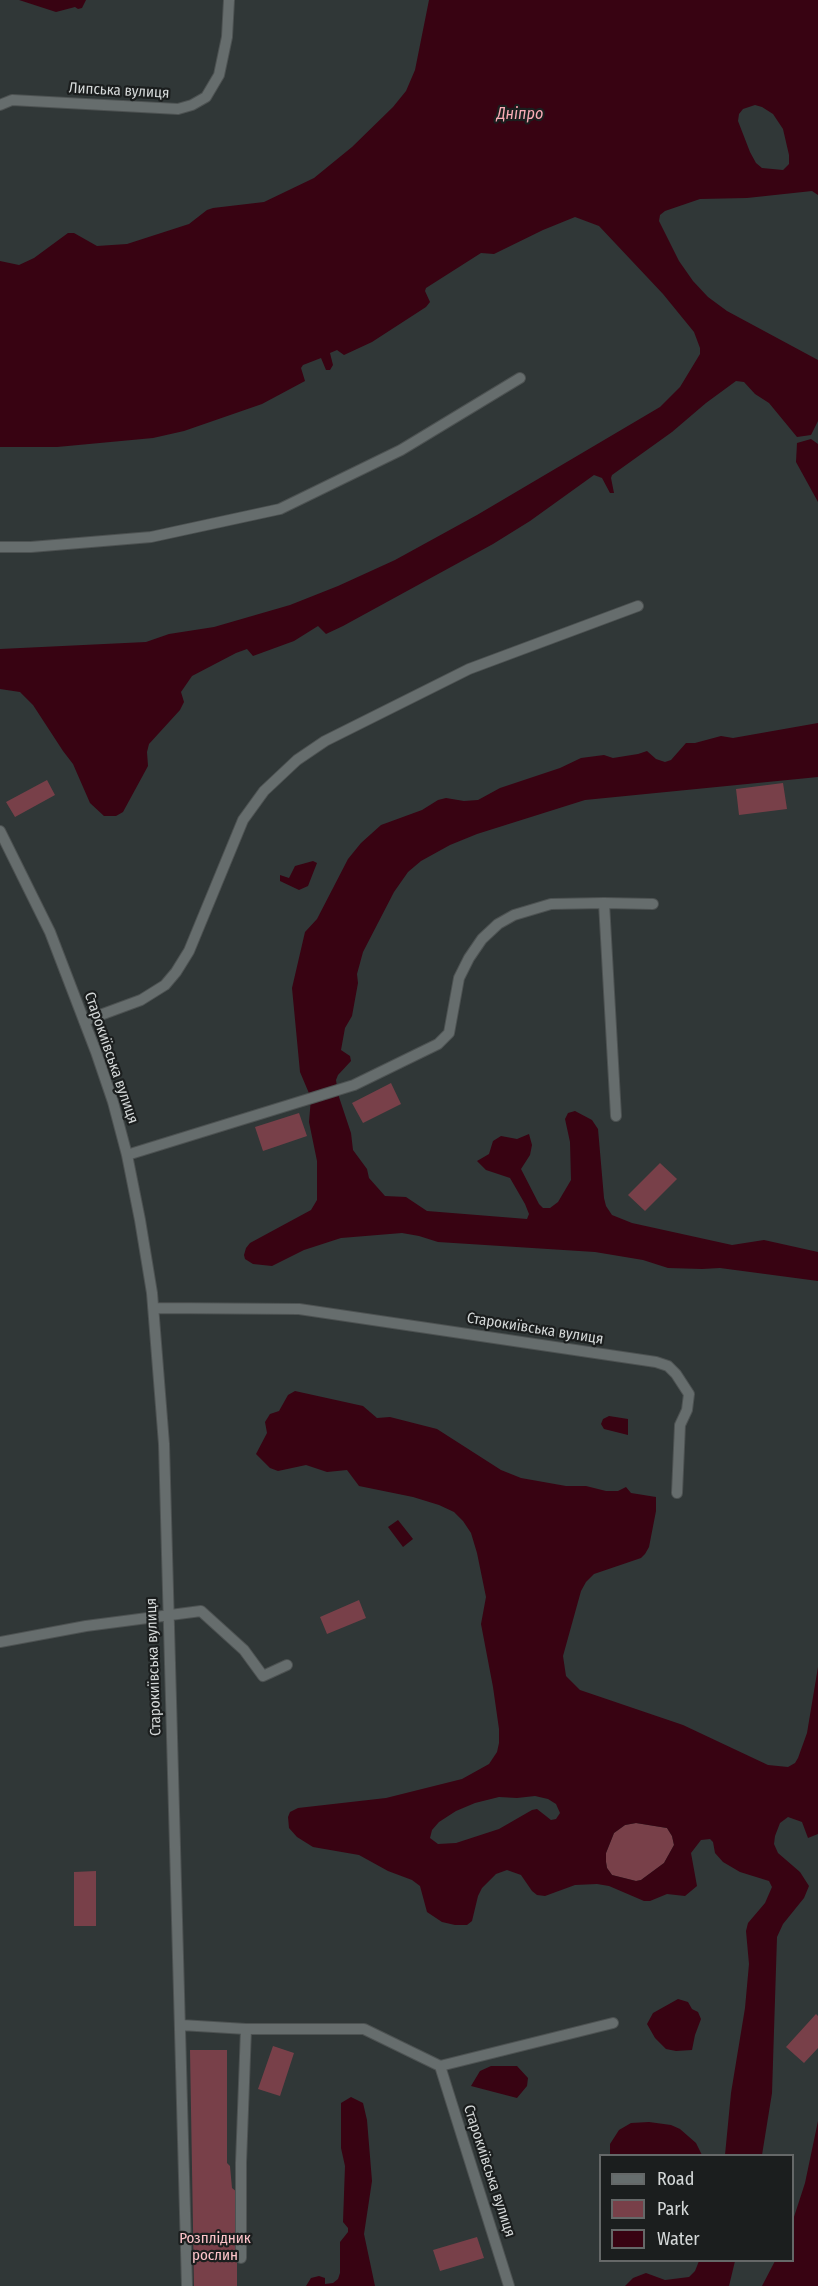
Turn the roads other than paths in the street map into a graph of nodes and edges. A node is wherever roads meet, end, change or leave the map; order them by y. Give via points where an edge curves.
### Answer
1 (230, 0) edge
2 (0, 105) edge
3 (520, 378) dead end
4 (0, 547) edge
5 (638, 606) dead end
6 (0, 831) edge
7 (604, 903) junction
8 (653, 904) dead end
9 (84, 1021) junction
10 (616, 1116) dead end
11 (127, 1155) junction
12 (154, 1308) junction
13 (677, 1493) dead end
14 (167, 1614) junction
15 (0, 1642) edge
16 (287, 1665) dead end
17 (613, 2024) dead end
18 (181, 2025) junction
19 (246, 2029) junction
20 (440, 2066) junction
21 (242, 2258) dead end
22 (187, 2286) edge
23 (509, 2286) edge

1 - 2 street, Липська вулиця via 219,75 199,102 178,109 12,100
3 - 4 street via 401,450 280,509 151,537 31,548
5 - 9 street via 451,678 325,741 297,760 264,791 243,820 195,937 176,972 165,985 141,1000
6 - 9 street, Старокиївська вулиця via 50,932
7 - 8 street
7 - 10 street
7 - 11 street via 545,905 498,924 482,939 462,972 451,1029 438,1044 354,1086
9 - 11 street, Старокиївська вулиця
11 - 12 street, Старокиївська вулиця
12 - 13 street, Старокиївська вулиця via 299,1309 668,1366 689,1394 680,1425
12 - 14 street, Старокиївська вулиця via 164,1444
14 - 15 street
14 - 16 street via 201,1611 244,1650 263,1676
14 - 18 street, Старокиївська вулиця
17 - 20 street
18 - 19 street
18 - 22 street, Старокиївська вулиця
19 - 20 street via 364,2029
19 - 21 street
20 - 23 street, Старокиївська вулиця

